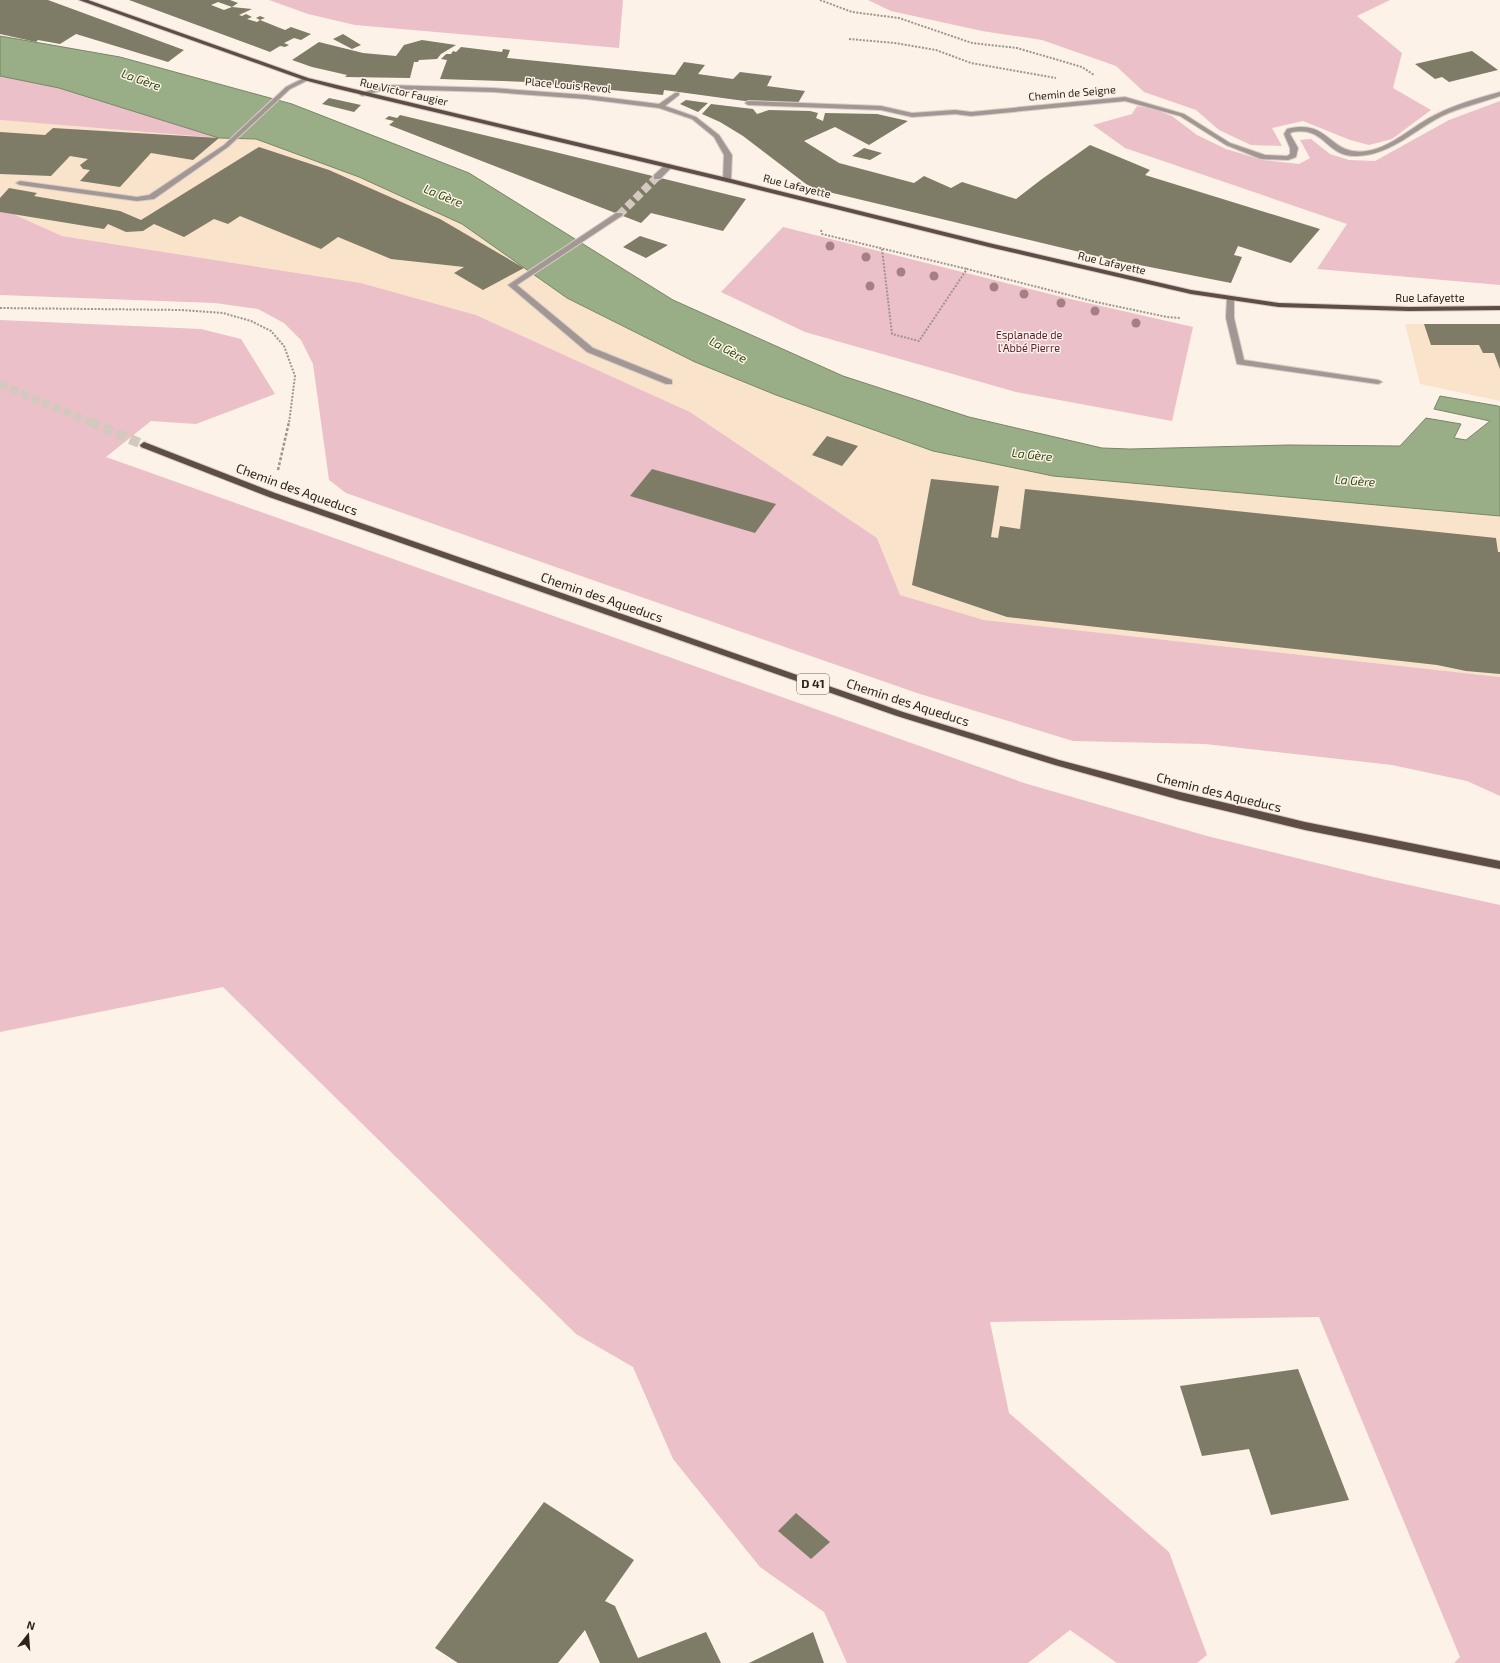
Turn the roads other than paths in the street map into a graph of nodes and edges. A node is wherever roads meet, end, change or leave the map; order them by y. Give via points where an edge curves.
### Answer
1 (82, 0) edge
2 (306, 79) junction
3 (362, 94) junction
4 (677, 94) dead end
5 (1500, 94) edge
6 (748, 103) dead end
7 (660, 106) junction
8 (669, 166) junction
9 (658, 177) tunnel mouth
10 (727, 180) junction
11 (20, 183) dead end
12 (619, 215) tunnel mouth
13 (1230, 299) junction
14 (1500, 308) edge
15 (669, 382) dead end
16 (1378, 382) dead end
17 (144, 445) tunnel mouth
18 (1500, 865) edge

1 - 2 main road, Rue Victor Faugier
2 - 3 main road, Rue Victor Faugier
2 - 11 street via 288,88 226,146 151,197 137,199
3 - 7 street, Place Louis Revol via 386,87 493,90
3 - 8 main road, Rue Victor Faugier
4 - 7 street
5 - 6 street, Chemin de Seigne via 1439,115 1386,148 1372,153 1345,153 1311,129 1289,130 1287,134 1294,148 1293,155 1288,158 1264,156 1228,144 1182,114 1125,99 971,114 954,112 912,115 881,108
7 - 10 street, Place Louis Revol via 694,118 717,136 728,155
8 - 9 street
8 - 10 main road, Rue Victor Faugier
10 - 13 main road, Rue Lafayette via 993,246
12 - 15 street via 512,285 590,350
13 - 14 main road, Rue Lafayette via 1279,305 1341,308
13 - 16 street via 1230,318 1240,362
17 - 18 main road, Chemin des Aqueducs / D 41 via 272,495 900,714 1058,763 1305,826

